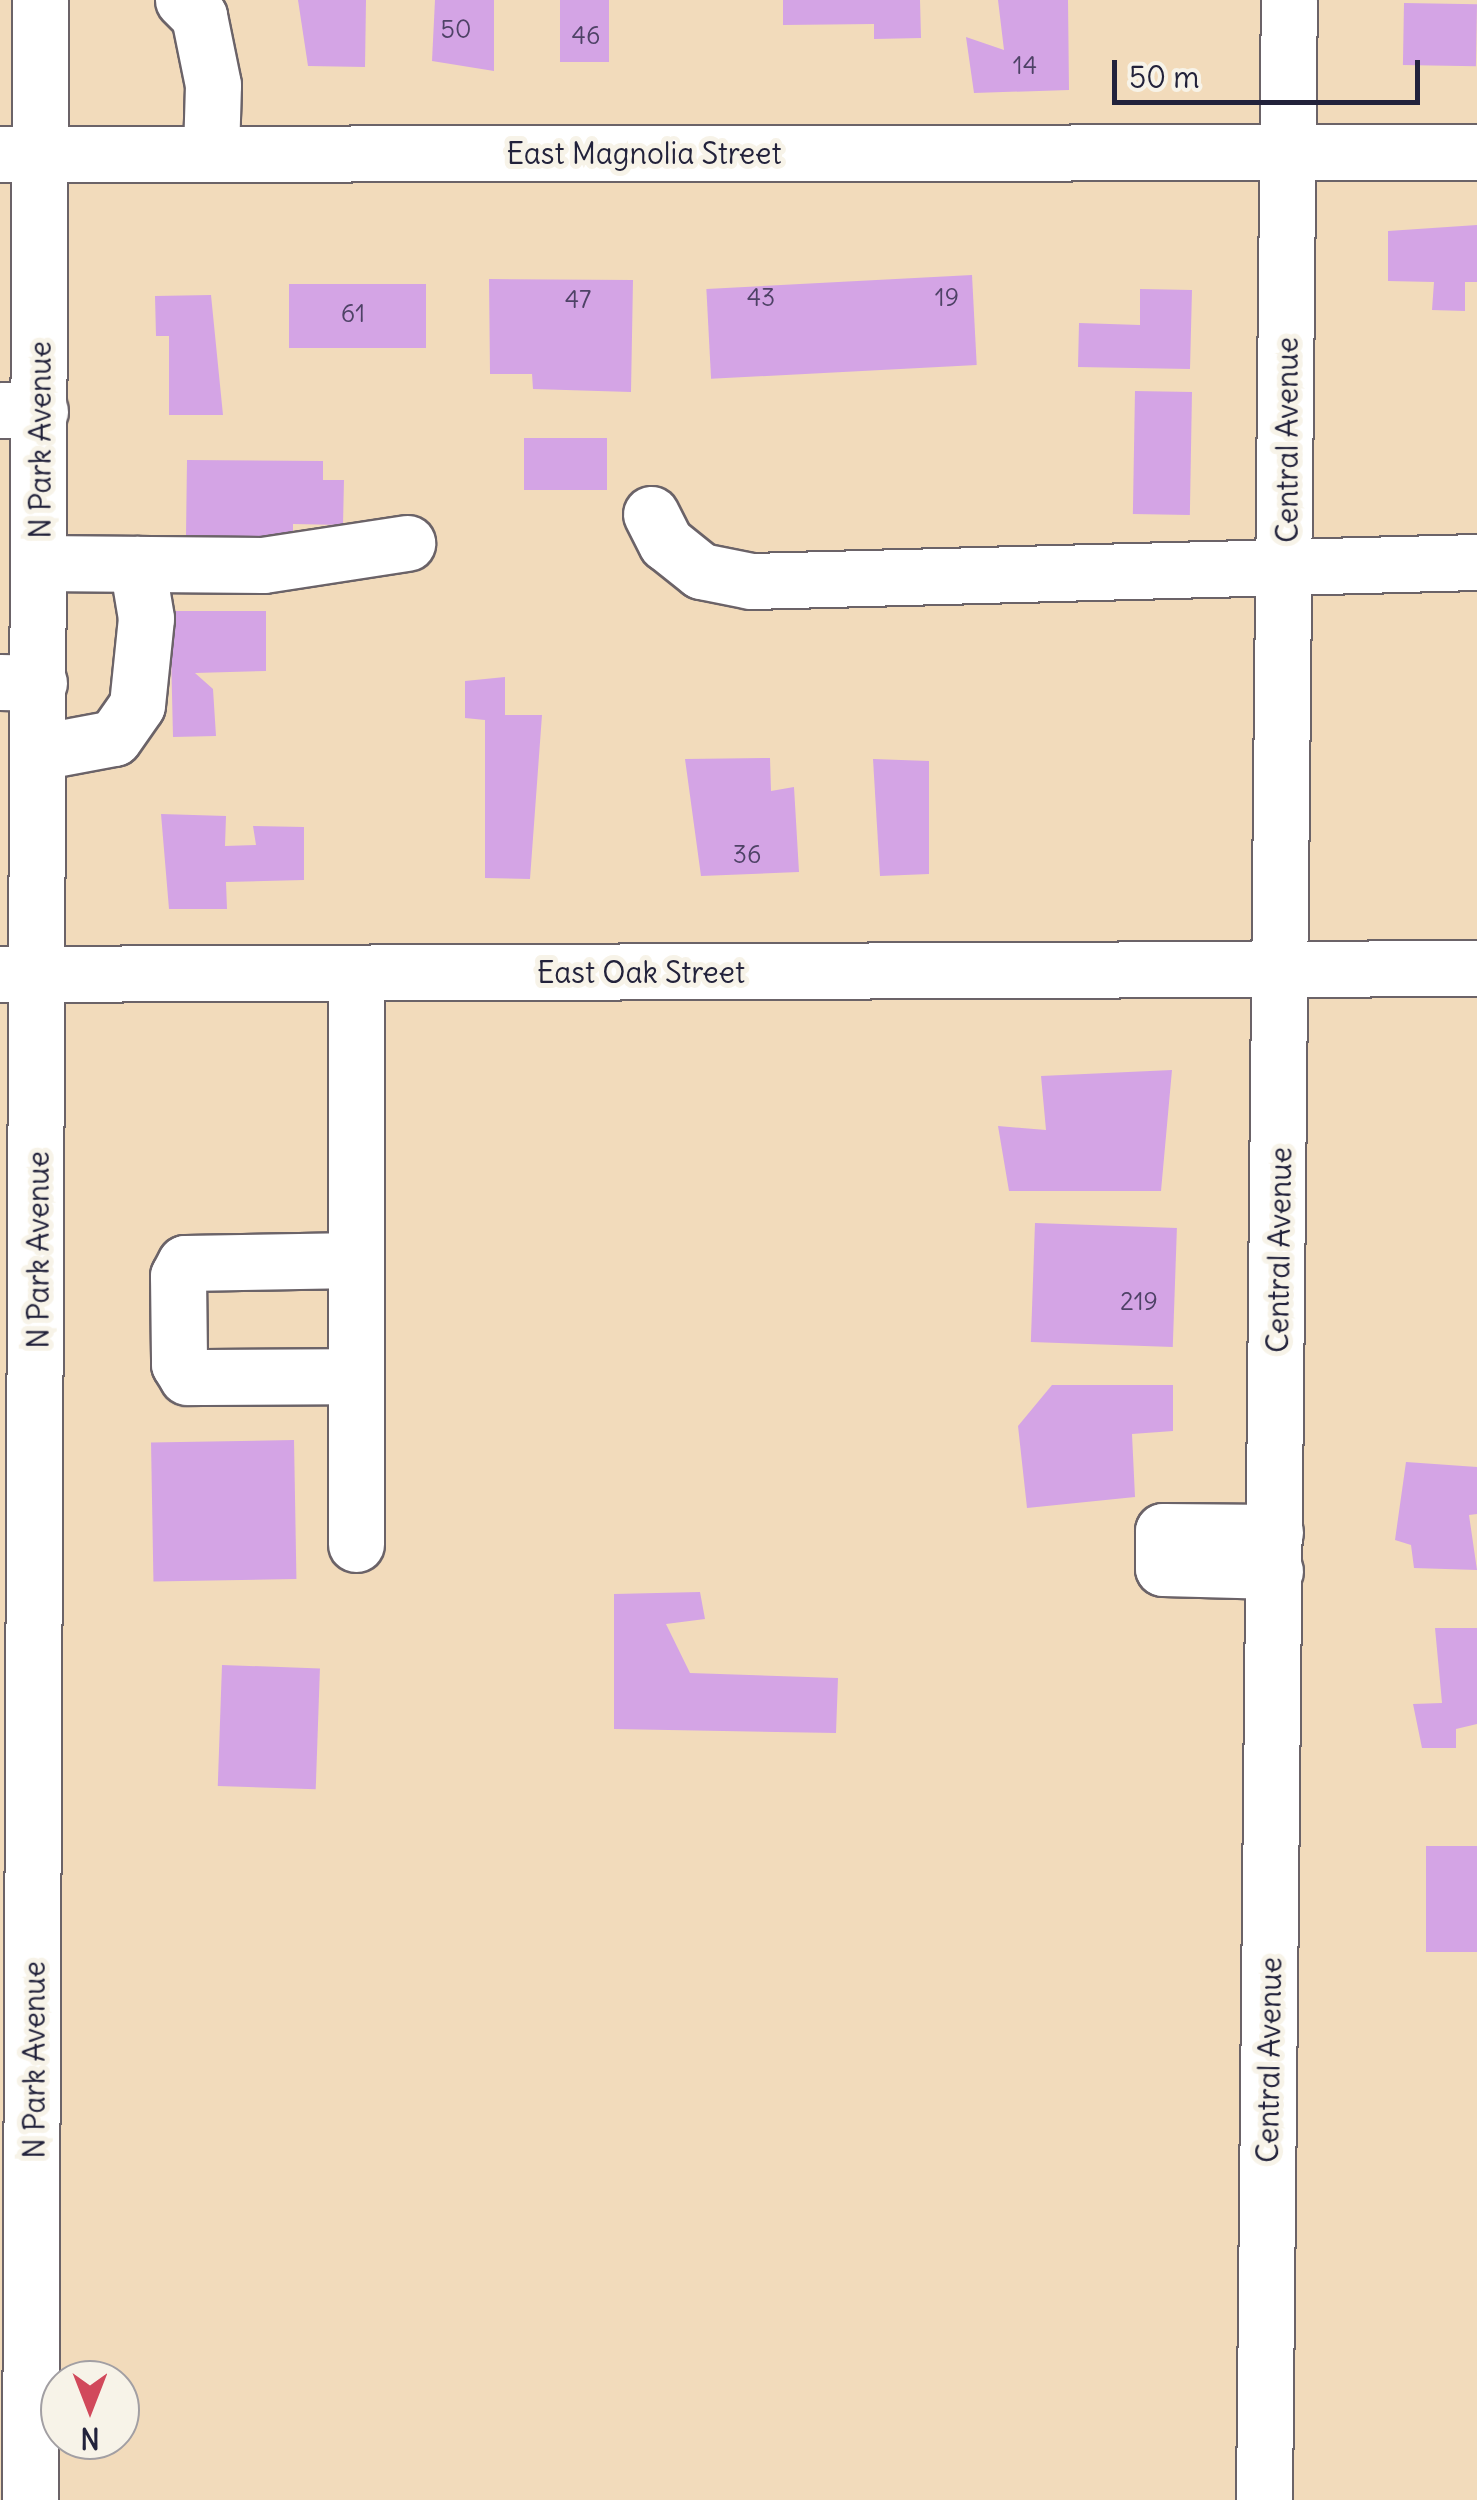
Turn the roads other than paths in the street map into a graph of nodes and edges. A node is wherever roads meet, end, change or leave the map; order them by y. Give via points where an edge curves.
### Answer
1 (40, 0) edge
2 (183, 0) edge
3 (1289, 0) edge
4 (1477, 152) edge
5 (1289, 153) junction
6 (20, 154) edge
7 (212, 154) junction
8 (20, 410) edge
9 (651, 514) dead end
10 (407, 543) dead end
11 (1286, 560) junction
12 (1477, 562) edge
13 (39, 563) junction
14 (138, 564) junction
15 (20, 682) edge
16 (39, 752) junction
17 (1477, 968) edge
18 (1282, 969) junction
19 (356, 973) junction
20 (19, 974) edge
21 (356, 1260) junction
22 (356, 1376) junction
23 (356, 1544) dead end
24 (17, 2153) edge
25 (30, 2500) edge
26 (1264, 2500) edge

1 - 6 street, N Park Avenue
2 - 7 street via 199,16 212,85
3 - 5 street, Central Avenue
4 - 5 street, East Magnolia Street
5 - 7 street, East Magnolia Street
5 - 11 street, Central Avenue
6 - 7 street, East Magnolia Street
6 - 8 street, N Park Avenue
8 - 13 street, N Park Avenue
9 - 11 street via 666,543 701,571 751,581
10 - 14 street via 263,566
11 - 12 street
11 - 18 street, Central Avenue
13 - 14 street
13 - 15 street, N Park Avenue
14 - 16 street via 146,618 138,705 114,738
15 - 16 street, N Park Avenue
16 - 20 street, N Park Avenue
17 - 18 street, East Oak Street
18 - 19 street, East Oak Street
18 - 26 street, Central Avenue
19 - 20 street, East Oak Street
19 - 21 street
20 - 24 street, N Park Avenue
21 - 22 street
21 - 22 street via 185,1263 178,1276 179,1364 187,1377
22 - 23 street
24 - 25 street, N Park Avenue

